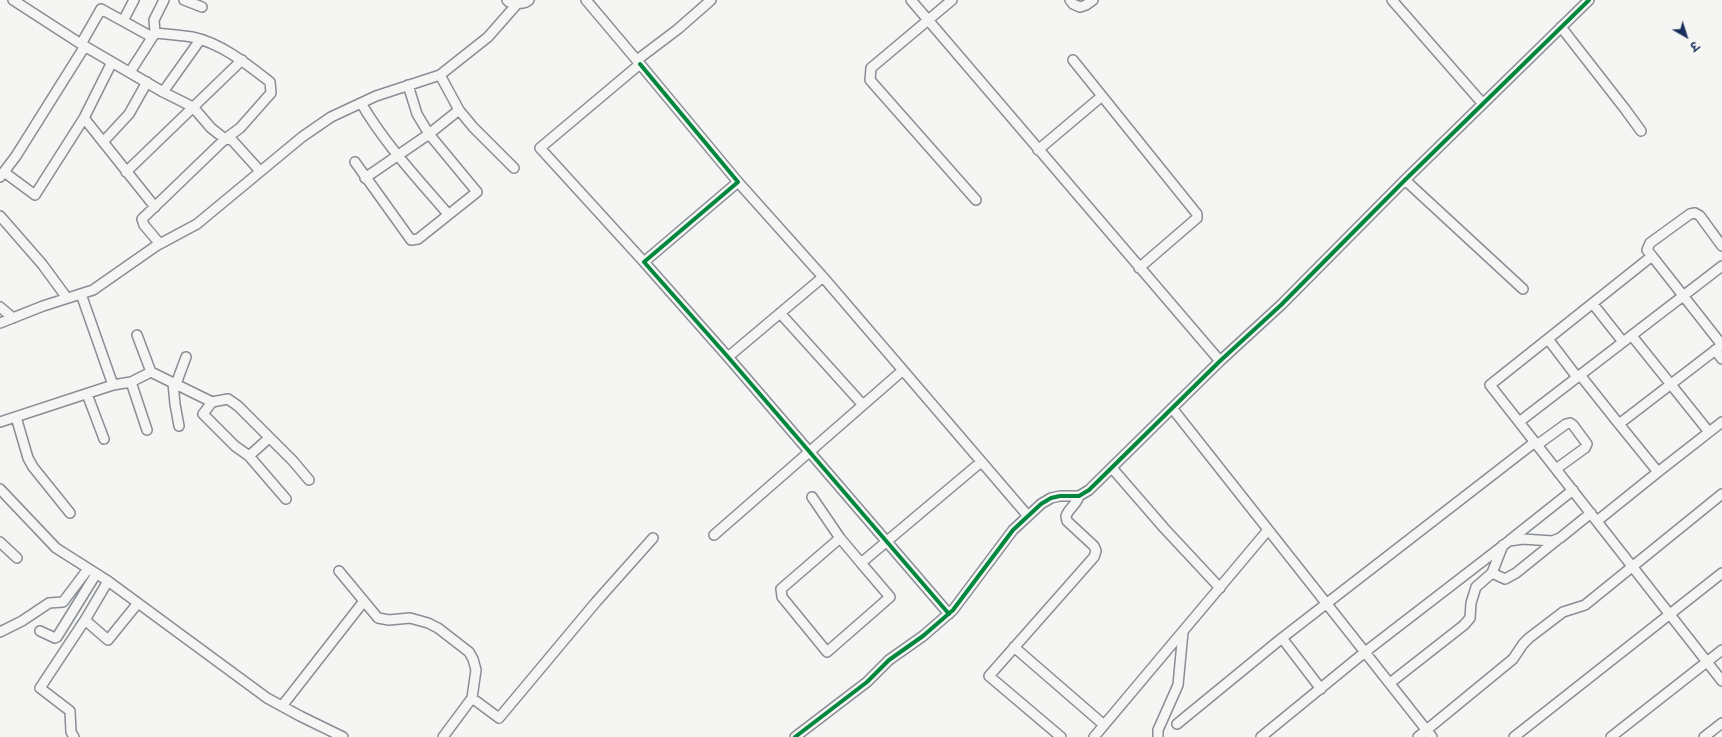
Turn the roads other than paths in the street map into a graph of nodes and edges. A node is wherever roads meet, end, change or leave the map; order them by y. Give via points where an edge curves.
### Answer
1 (12, 0) edge
2 (134, 0) edge
3 (164, 0) edge
4 (184, 0) edge
5 (507, 0) edge
6 (529, 0) edge
7 (586, 0) edge
8 (711, 0) edge
9 (911, 0) edge
10 (952, 0) edge
11 (1070, 0) edge
12 (1093, 0) edge
13 (1392, 0) edge
14 (1589, 0) edge
15 (517, 4) junction
16 (202, 7) dead end
17 (928, 20) junction
18 (123, 21) junction
19 (1561, 27) junction
20 (153, 35) junction
21 (200, 40) junction
22 (83, 45) junction
23 (242, 60) junction
24 (1073, 60) dead end
25 (112, 62) junction
26 (638, 62) junction
27 (130, 72) junction
28 (440, 75) junction
29 (147, 82) junction
30 (408, 85) junction
31 (163, 92) junction
32 (1102, 96) junction
33 (361, 103) junction
34 (1483, 104) junction
35 (193, 107) junction
36 (459, 110) junction
37 (84, 118) junction
38 (1641, 131) dead end
39 (429, 134) junction
40 (225, 139) junction
41 (103, 142) junction
42 (1038, 150) junction
43 (398, 156) junction
44 (355, 162) dead end
45 (514, 168) dead end
46 (260, 171) junction
47 (126, 172) junction
48 (2, 175) edge
49 (365, 178) junction
50 (1405, 180) junction
51 (738, 182) junction
52 (976, 200) dead end
53 (155, 207) junction
54 (448, 214) junction
55 (0, 216) edge
56 (160, 244) junction
57 (1722, 246) edge
58 (1652, 256) junction
59 (644, 262) junction
60 (1722, 266) edge
61 (1139, 268) junction
62 (823, 277) junction
63 (1523, 289) dead end
64 (81, 294) junction
65 (1684, 296) junction
66 (67, 298) junction
67 (1593, 304) junction
68 (0, 307) edge
69 (780, 313) junction
70 (13, 318) junction
71 (0, 323) edge
72 (136, 335) dead end
73 (1632, 336) junction
74 (1548, 339) junction
75 (1623, 342) junction
76 (1720, 346) edge
77 (186, 357) dead end
78 (728, 357) junction
79 (1722, 359) edge
80 (1220, 361) junction
81 (902, 371) junction
82 (151, 372) junction
83 (1578, 376) junction
84 (131, 382) junction
85 (174, 383) junction
86 (113, 385) junction
87 (1671, 385) junction
88 (87, 394) junction
89 (212, 402) junction
90 (863, 405) junction
91 (1172, 408) junction
92 (0, 411) edge
93 (16, 417) junction
94 (2, 421) edge
95 (1519, 422) junction
96 (1722, 422) edge
97 (1619, 424) junction
98 (179, 426) dead end
99 (147, 430) dead end
100 (1709, 432) junction
101 (269, 438) junction
102 (104, 439) dead end
103 (1536, 443) junction
104 (809, 451) junction
105 (249, 456) junction
106 (981, 462) junction
107 (1112, 468) junction
108 (1556, 469) junction
109 (1658, 472) junction
110 (309, 480) dead end
111 (0, 489) edge
112 (1573, 490) junction
113 (1722, 494) edge
114 (1079, 496) junction
115 (812, 497) dead end
116 (286, 499) dead end
117 (70, 513) dead end
118 (1591, 513) junction
119 (1028, 516) junction
120 (1597, 521) junction
121 (1268, 530) junction
122 (714, 535) dead end
123 (653, 538) dead end
124 (840, 538) junction
125 (1560, 538) junction
126 (0, 542) edge
127 (887, 542) junction
128 (1506, 543) junction
129 (17, 558) dead end
130 (861, 563) junction
131 (1633, 567) junction
132 (88, 568) junction
133 (339, 571) dead end
134 (1492, 573) junction
135 (1722, 573) edge
136 (96, 574) junction
137 (108, 581) junction
138 (1220, 588) junction
139 (364, 601) junction
140 (138, 603) junction
141 (1326, 603) junction
142 (949, 614) junction
143 (1669, 614) junction
144 (85, 620) junction
145 (40, 631) dead end
146 (0, 632) edge
147 (1182, 632) junction
148 (1282, 638) junction
149 (1014, 647) junction
150 (1722, 650) edge
151 (1365, 652) junction
152 (1707, 662) junction
153 (1722, 681) edge
154 (1390, 683) junction
155 (1321, 688) junction
156 (472, 698) junction
157 (282, 706) junction
158 (1722, 723) edge
159 (1176, 724) dead end
160 (1104, 725) junction
161 (1430, 733) edge
162 (74, 737) edge
163 (343, 737) edge
164 (443, 737) edge
165 (795, 737) edge
166 (1061, 737) edge
167 (1094, 737) edge
168 (1158, 737) edge
169 (1261, 737) edge
170 (1418, 737) edge
171 (1514, 737) edge
172 (1611, 737) edge
173 (1704, 737) edge

1 - 22 street
2 - 18 street
3 - 20 street via 154,20
4 - 16 street
5 - 15 street
6 - 15 street
7 - 26 street
8 - 26 street
9 - 17 street
10 - 17 street
11 - 12 street via 1080,7
13 - 34 street
14 - 19 street
15 - 28 street via 488,37
17 - 42 street
17 - 52 street via 871,68 870,80
18 - 20 street
18 - 22 street via 101,9
19 - 34 street
19 - 38 street
20 - 21 street via 193,37
20 - 27 street
21 - 23 street
21 - 31 street
22 - 25 street
22 - 48 street via 44,112
23 - 35 street
23 - 40 street via 270,82 271,93 240,128
24 - 32 street
25 - 27 street
25 - 37 street
26 - 51 street
26 - 59 street via 540,148
27 - 29 street
28 - 30 street
28 - 36 street
29 - 31 street
29 - 41 street via 129,114
30 - 33 street
30 - 39 street via 417,114
31 - 35 street
32 - 42 street
32 - 61 street via 1198,214 1197,218
33 - 43 street via 371,121
33 - 46 street via 331,117
34 - 50 street
35 - 40 street
35 - 47 street
36 - 39 street
36 - 45 street
37 - 41 street
37 - 48 street via 35,194
39 - 43 street
39 - 54 street via 477,192
40 - 46 street via 232,140
40 - 53 street
41 - 47 street
42 - 61 street
43 - 49 street
43 - 54 street
44 - 49 street
46 - 56 street via 197,224
47 - 53 street
49 - 54 street via 411,240 418,239
50 - 63 street
50 - 80 street via 1281,305
51 - 59 street
51 - 62 street
53 - 56 street via 142,219
55 - 66 street via 42,264
56 - 64 street via 93,290
57 - 58 street via 1695,213 1650,243 1647,250
58 - 65 street
58 - 67 street
59 - 78 street
60 - 65 street
61 - 80 street
62 - 69 street
62 - 81 street
64 - 66 street
64 - 86 street
65 - 73 street
65 - 76 street
66 - 70 street
67 - 74 street
67 - 75 street
68 - 70 street
69 - 78 street
69 - 90 street
70 - 71 street
72 - 82 street
73 - 75 street
73 - 87 street
74 - 83 street
74 - 95 street via 1490,385
75 - 83 street
76 - 79 street
76 - 87 street
77 - 85 street
78 - 104 street
80 - 91 street
81 - 90 street
81 - 106 street
82 - 84 street
82 - 85 street
83 - 95 street
83 - 97 street
84 - 86 street
84 - 99 street
85 - 89 street
85 - 98 street
86 - 88 street
87 - 97 street
87 - 100 street
88 - 93 street
88 - 102 street
89 - 101 street via 228,399
89 - 105 street via 203,414 235,446
90 - 104 street
91 - 107 street
91 - 121 street
92 - 94 street
93 - 94 street
93 - 117 street via 33,467
95 - 103 street
96 - 100 street
97 - 109 street
100 - 109 street
101 - 105 street
101 - 110 street
103 - 108 street
103 - 108 street via 1570,423 1584,439 1586,448
103 - 141 street
104 - 122 street
104 - 127 street
105 - 116 street
106 - 119 street
106 - 127 street
107 - 114 street
107 - 138 street
108 - 112 street
109 - 120 street
111 - 132 street via 56,548
112 - 118 street
112 - 128 street
113 - 131 street
114 - 119 street via 1051,498
114 - 149 street via 1078,501 1069,509 1067,521 1094,546 1094,557
115 - 124 street
118 - 120 street
118 - 125 street
119 - 142 street via 1013,530
120 - 131 street
121 - 138 street
121 - 141 street
123 - 156 street via 500,718
124 - 130 street
124 - 130 street via 781,589 782,597 828,652 890,598
125 - 128 street via 1552,541 1522,539
125 - 134 street via 1505,579
126 - 129 street
127 - 130 street
127 - 142 street
128 - 134 street
128 - 151 street
131 - 143 street
131 - 161 street via 1585,605 1564,612 1529,638 1513,659
132 - 136 street
132 - 146 street via 63,602 49,603
133 - 139 street
134 - 154 street via 1476,586 1467,622
135 - 143 street
136 - 137 street
136 - 145 street via 56,637
137 - 140 street
137 - 144 street
138 - 147 street
139 - 156 street via 378,618 410,618 428,623 463,646 473,659 476,670
139 - 157 street
140 - 144 street via 108,640
140 - 157 street
141 - 148 street
141 - 151 street
142 - 165 street
143 - 152 street
143 - 171 street
144 - 162 street via 40,688 70,711 71,732
147 - 160 street
147 - 168 street via 1178,685 1158,730
148 - 155 street
148 - 159 street
149 - 160 street
149 - 166 street via 989,676
150 - 152 street
151 - 154 street
151 - 155 street
152 - 153 street
152 - 172 street
154 - 161 street
155 - 169 street
156 - 164 street
157 - 163 street
158 - 173 street
160 - 167 street
161 - 170 street

